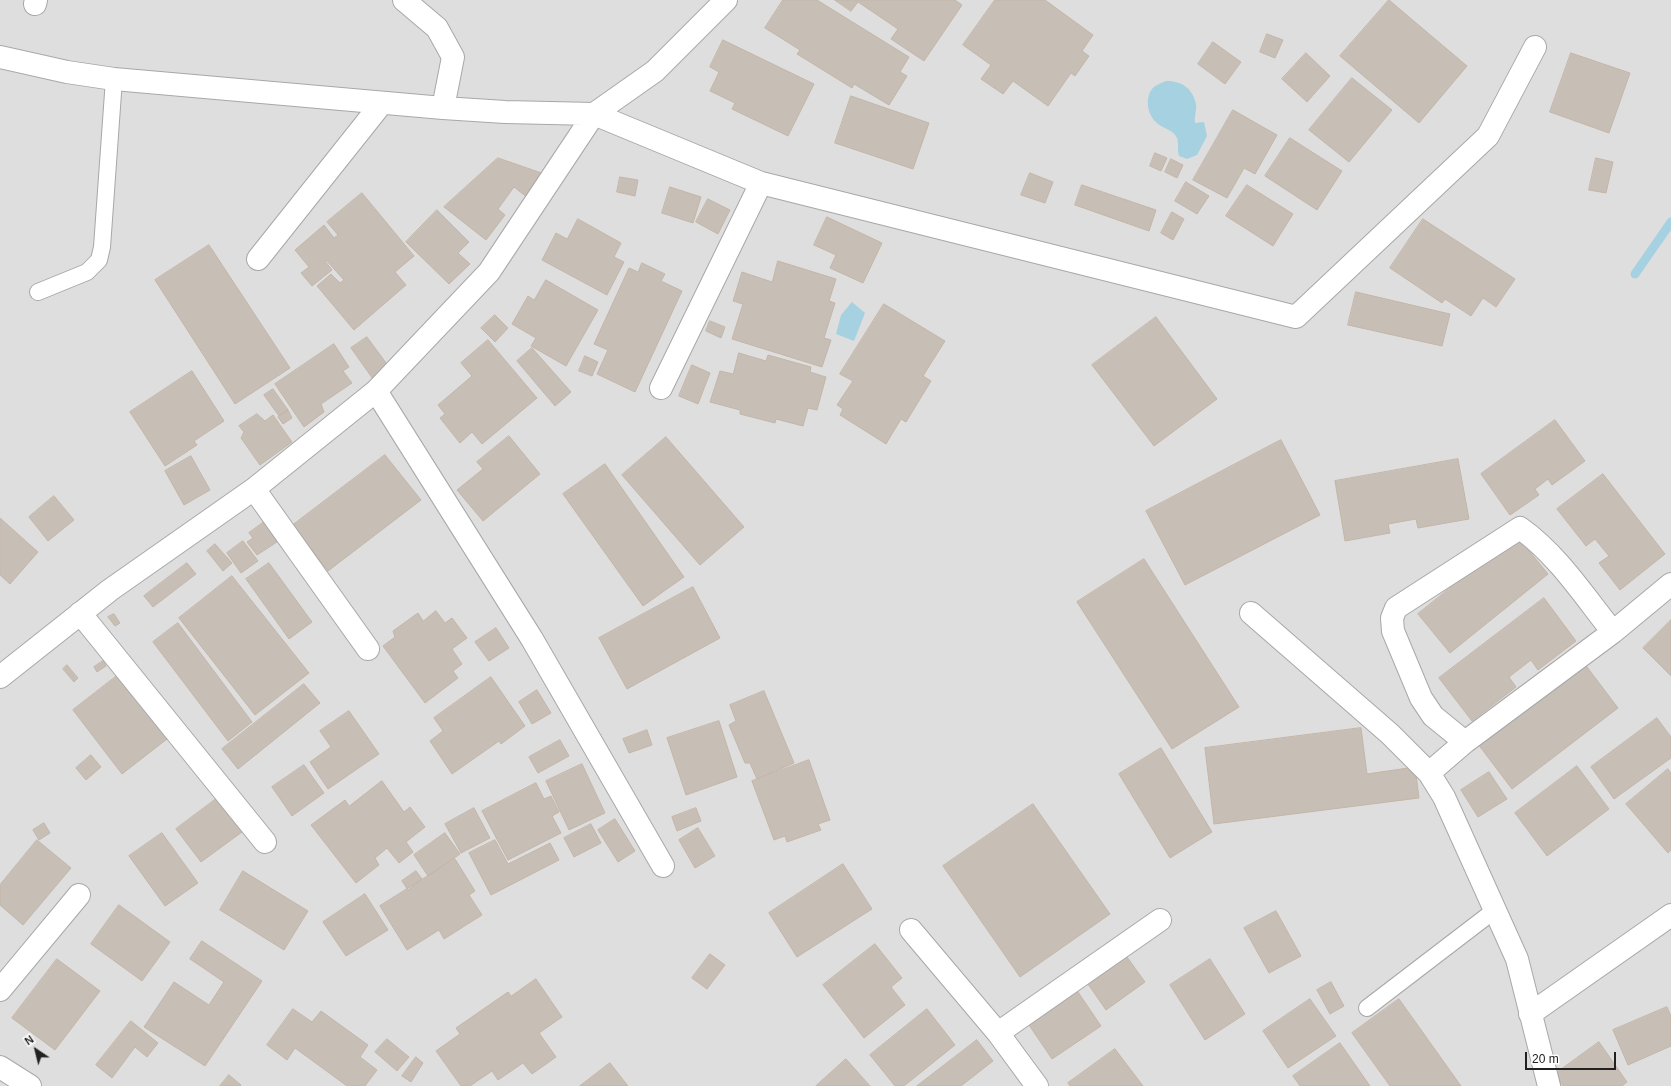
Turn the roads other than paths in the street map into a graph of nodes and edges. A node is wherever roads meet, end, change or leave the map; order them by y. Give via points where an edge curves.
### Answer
1 (404, 0) edge
2 (726, 0) edge
3 (1535, 47) dead end
4 (0, 57) edge
5 (114, 79) junction
6 (382, 103) junction
7 (442, 108) junction
8 (594, 114) junction
9 (760, 184) junction
10 (258, 259) dead end
11 (38, 292) dead end
12 (661, 388) dead end
13 (376, 391) junction
14 (254, 489) junction
15 (1671, 584) edge
16 (80, 613) junction
17 (1251, 613) dead end
18 (1613, 632) junction
19 (368, 649) dead end
20 (0, 677) edge
21 (1465, 742) junction
22 (1429, 773) junction
23 (265, 842) dead end
24 (663, 866) dead end
25 (79, 895) dead end
26 (1495, 910) junction
27 (1671, 915) edge
28 (1160, 920) dead end
29 (910, 930) dead end
30 (0, 990) edge
31 (1367, 1008) dead end
32 (1530, 1014) junction
33 (998, 1033) junction
34 (0, 1067) edge
35 (30, 1086) edge
36 (1037, 1086) edge
37 (1549, 1086) edge

1 - 7 street via 437,28 453,57
2 - 8 street via 655,71
3 - 9 street via 1488,136 1296,317
4 - 5 street via 67,72
5 - 6 street
5 - 11 lane via 99,260 87,272
6 - 7 street
6 - 10 street
7 - 8 street
8 - 9 street
8 - 13 street via 489,272
9 - 12 street
13 - 14 street
13 - 24 street via 532,639
14 - 16 street
14 - 19 street
15 - 18 street
16 - 20 street
16 - 23 street
17 - 22 street via 1390,734
18 - 21 street
18 - 21 street via 1563,568 1534,538 1520,528 1396,608 1392,618 1393,631 1421,698 1433,716
21 - 22 street
22 - 26 street via 1444,797
25 - 30 street
26 - 31 lane
26 - 32 street via 1517,959
27 - 32 street
28 - 33 street
29 - 33 street
32 - 37 street
33 - 36 street
34 - 35 street

